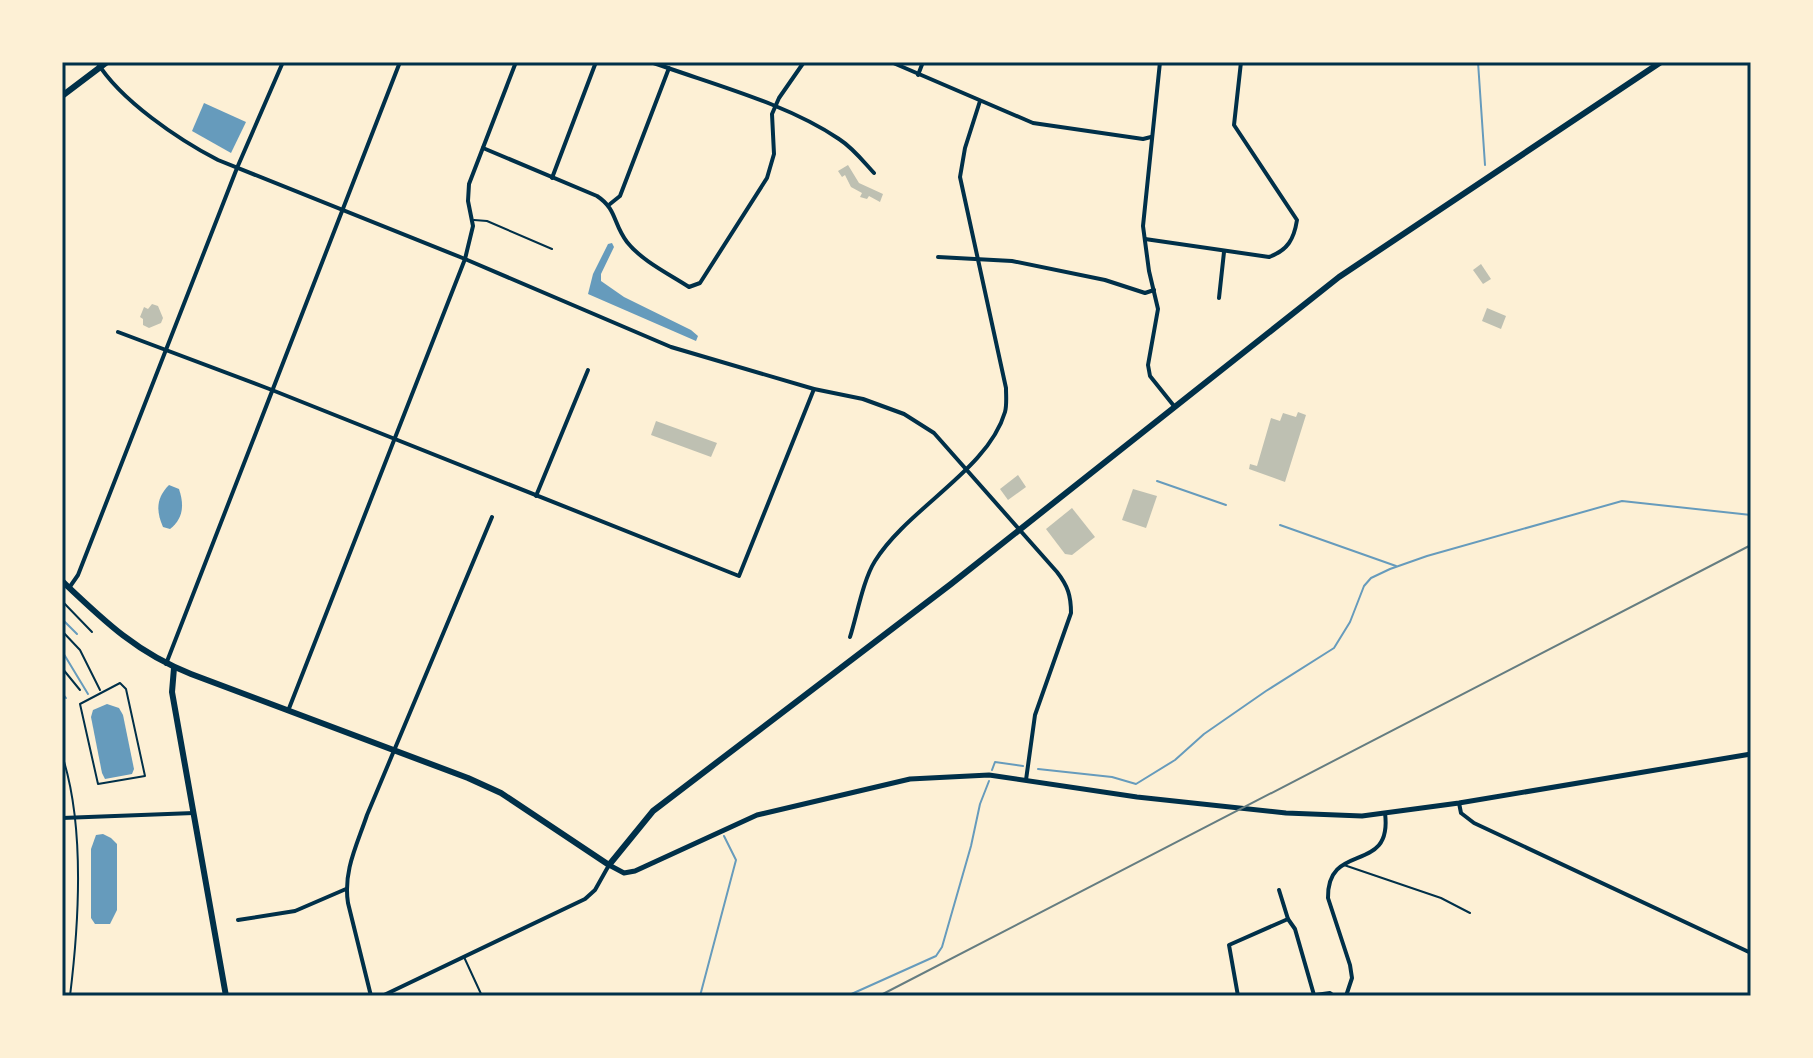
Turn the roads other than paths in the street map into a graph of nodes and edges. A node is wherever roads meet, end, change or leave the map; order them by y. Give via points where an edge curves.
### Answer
1 (283, 62) edge
2 (400, 62) edge
3 (516, 62) edge
4 (596, 62) edge
5 (651, 62) edge
6 (804, 62) edge
7 (891, 62) edge
8 (923, 62) edge
9 (1160, 62) edge
10 (1241, 62) edge
11 (1661, 62) edge
12 (102, 64) edge
13 (669, 68) junction
14 (918, 75) junction
15 (62, 96) edge
16 (980, 101) junction
17 (775, 107) junction
18 (1151, 137) junction
19 (483, 148) junction
20 (237, 168) junction
21 (874, 173) dead end
22 (552, 178) junction
23 (610, 204) junction
24 (343, 211) junction
25 (473, 220) junction
26 (1144, 239) junction
27 (552, 249) dead end
28 (1224, 252) junction
29 (938, 257) dead end
30 (465, 259) junction
31 (979, 259) junction
32 (1154, 290) junction
33 (1219, 298) dead end
34 (118, 332) dead end
35 (165, 350) junction
36 (588, 370) dead end
37 (814, 389) junction
38 (272, 390) junction
39 (1174, 406) junction
40 (394, 439) junction
41 (966, 468) junction
42 (536, 496) junction
43 (492, 517) dead end
44 (1020, 530) junction
45 (62, 581) edge
46 (69, 588) junction
47 (850, 637) dead end
48 (166, 664) junction
49 (174, 668) junction
50 (288, 711) junction
51 (395, 750) junction
52 (1751, 754) edge
53 (62, 755) edge
54 (1026, 780) junction
55 (1459, 803) junction
56 (194, 813) junction
57 (1385, 813) junction
58 (74, 817) junction
59 (62, 818) edge
60 (1342, 864) junction
61 (609, 865) junction
62 (346, 889) junction
63 (1279, 890) dead end
64 (1470, 913) dead end
65 (1288, 919) junction
66 (238, 920) dead end
67 (1751, 953) edge
68 (464, 957) junction
69 (1311, 995) edge
70 (70, 996) edge
71 (226, 996) edge
72 (371, 996) edge
73 (382, 996) edge
74 (482, 996) edge
75 (1238, 996) edge
76 (1334, 996) edge
77 (1346, 996) edge

1 - 20 street
2 - 24 street
3 - 19 street
4 - 22 street
5 - 13 street
6 - 17 street
7 - 14 street
8 - 14 street
9 - 18 street
10 - 28 street via 1234,125 1297,220 1293,240 1279,253 1269,257
11 - 39 main road via 1339,277
12 - 15 main road
12 - 20 street via 142,108 186,142
13 - 17 street
13 - 23 street via 620,196
14 - 16 street
16 - 18 street via 1033,123
16 - 31 street via 961,163
17 - 21 street via 836,137
17 - 23 street via 774,154 767,178 696,286 689,287 636,252 619,230
18 - 26 street
19 - 22 street
19 - 25 street via 469,184
20 - 24 street
20 - 35 street
22 - 23 street
24 - 30 street
24 - 38 street
25 - 27 lane
25 - 30 street
26 - 28 street
26 - 32 street
28 - 33 street
29 - 31 street
30 - 37 street via 671,347
30 - 40 street
31 - 32 street via 1046,267 1145,293
31 - 41 street via 1006,409 996,434
32 - 39 street via 1158,309 1148,370
34 - 35 street
35 - 38 street
35 - 46 street
36 - 42 street
37 - 41 street via 904,414 934,433
37 - 42 street via 739,576
38 - 40 street
38 - 48 street
39 - 44 main road
40 - 42 street
40 - 50 street
41 - 44 street
41 - 47 street via 906,523 874,562
43 - 51 street
44 - 54 street via 1066,583 1071,597 1071,613 1035,715
44 - 61 main road via 653,811
45 - 46 main road
46 - 48 main road via 123,638
48 - 49 main road
49 - 50 main road
49 - 56 main road via 172,692
50 - 51 main road
51 - 61 main road via 501,793
51 - 62 street via 354,851
52 - 55 street
53 - 58 lane
54 - 57 street via 1251,809 1343,816
54 - 61 street via 976,775 887,783 757,815 635,871 624,873
55 - 57 street
55 - 67 street via 1461,813 1474,823
56 - 58 street
56 - 71 main road
57 - 60 street via 1387,828 1380,847
58 - 59 street
58 - 70 lane via 78,934
60 - 64 lane
60 - 77 street via 1328,886 1328,898 1350,965
61 - 68 street via 585,899
62 - 66 street via 295,911
62 - 72 street
63 - 65 street
65 - 69 street
65 - 75 street via 1229,945
68 - 73 street
68 - 74 lane
69 - 76 street

